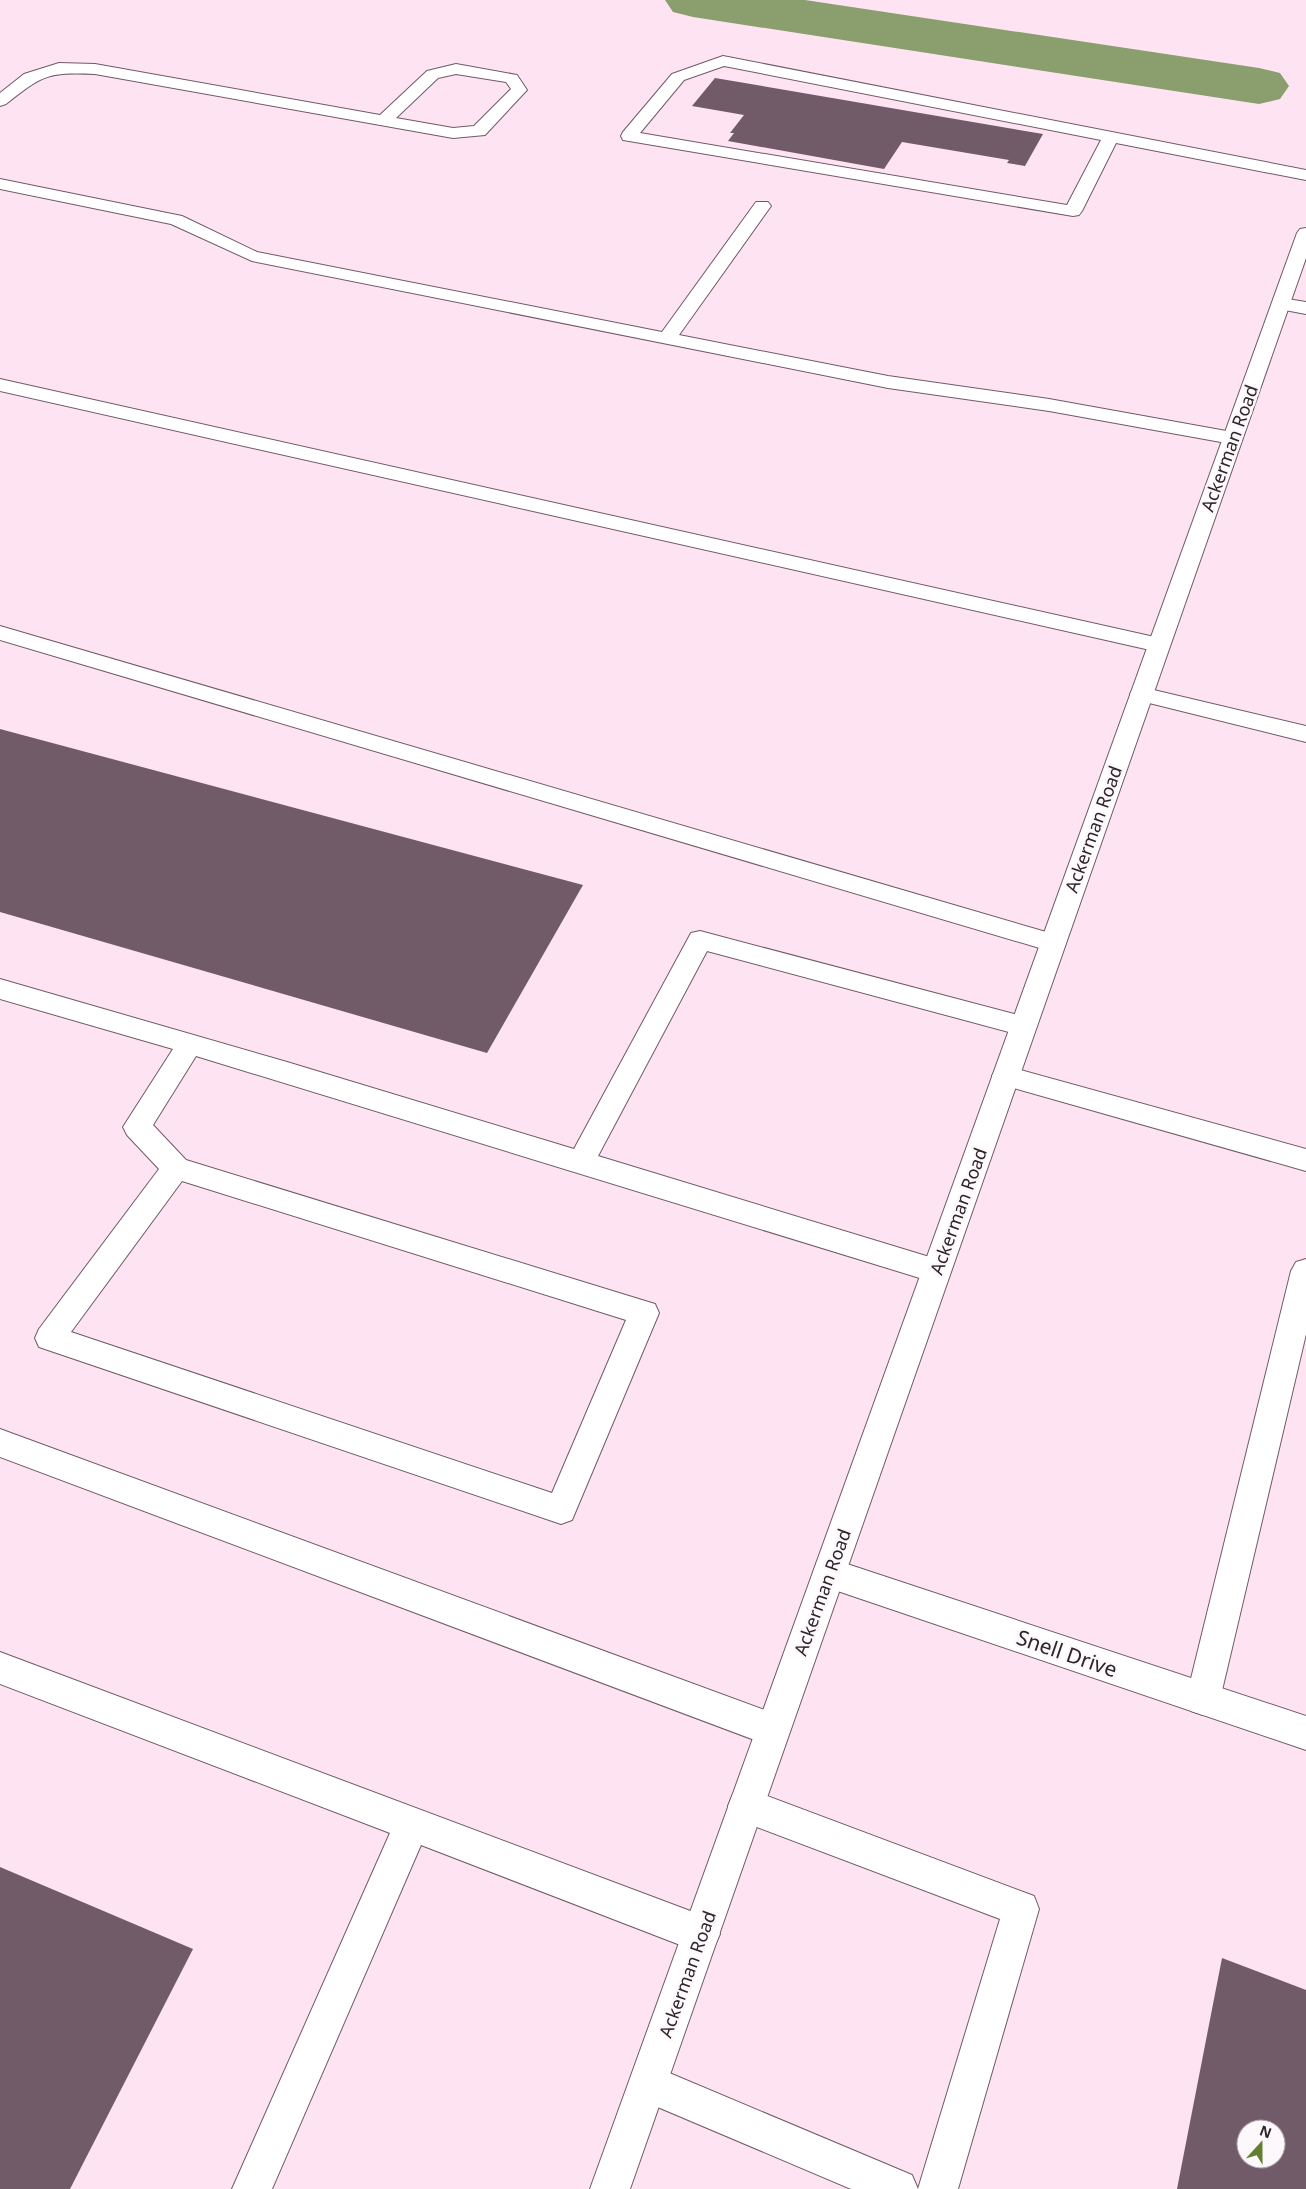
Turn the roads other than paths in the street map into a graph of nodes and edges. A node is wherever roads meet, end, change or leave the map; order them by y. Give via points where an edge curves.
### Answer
1 (0, 101) edge
2 (384, 120) junction
3 (1111, 137) junction
4 (1306, 175) edge
5 (0, 184) edge
6 (762, 206) dead end
7 (1306, 233) edge
8 (1281, 304) junction
9 (1306, 308) edge
10 (666, 338) junction
11 (0, 385) edge
12 (1232, 438) junction
13 (0, 633) edge
14 (1159, 645) junction
15 (1141, 694) junction
16 (1306, 734) edge
17 (1053, 943) junction
18 (0, 989) edge
19 (1024, 1026) junction
20 (190, 1044) junction
21 (1006, 1076) junction
22 (1306, 1160) edge
23 (581, 1162) junction
24 (176, 1168) junction
25 (936, 1271) junction
26 (1306, 1271) edge
27 (0, 1443) edge
28 (829, 1573) junction
29 (0, 1668) edge
30 (1204, 1699) junction
31 (773, 1730) junction
32 (1306, 1733) edge
33 (746, 1806) junction
34 (412, 1824) junction
35 (701, 1934) junction
36 (648, 2083) junction
37 (252, 2189) edge
38 (610, 2189) edge
39 (898, 2189) edge
40 (938, 2189) edge

1 - 2 street via 30,76 59,68 96,69
2 - 2 street via 453,133 479,131 520,90 511,78 456,69 433,74
3 - 3 street via 723,61 678,77 630,136 1073,211
3 - 4 street
5 - 10 street via 176,220 252,256
6 - 10 street
7 - 8 street, Ackerman Road
8 - 9 street
8 - 12 street, Ackerman Road
10 - 12 street via 888,382 1040,403
11 - 14 street
12 - 14 street, Ackerman Road
13 - 17 street
14 - 15 street, Ackerman Road
15 - 16 street
15 - 17 street, Ackerman Road
17 - 19 street, Ackerman Road
18 - 20 street
19 - 21 street, Ackerman Road
19 - 23 street via 700,940
20 - 23 street
20 - 24 street via 137,1127
21 - 22 street
21 - 25 street, Ackerman Road
23 - 25 street
24 - 24 street via 644,1313 561,1510 50,1338
25 - 28 street, Ackerman Road
26 - 30 street
27 - 31 street
28 - 30 street, Snell Drive
28 - 31 street, Ackerman Road
29 - 34 street
30 - 32 street, Snell Drive
31 - 33 street, Ackerman Road
33 - 35 street, Ackerman Road
33 - 40 street via 1021,1909
34 - 35 street
34 - 37 street
35 - 36 street, Ackerman Road
36 - 38 street, Ackerman Road
36 - 39 street

